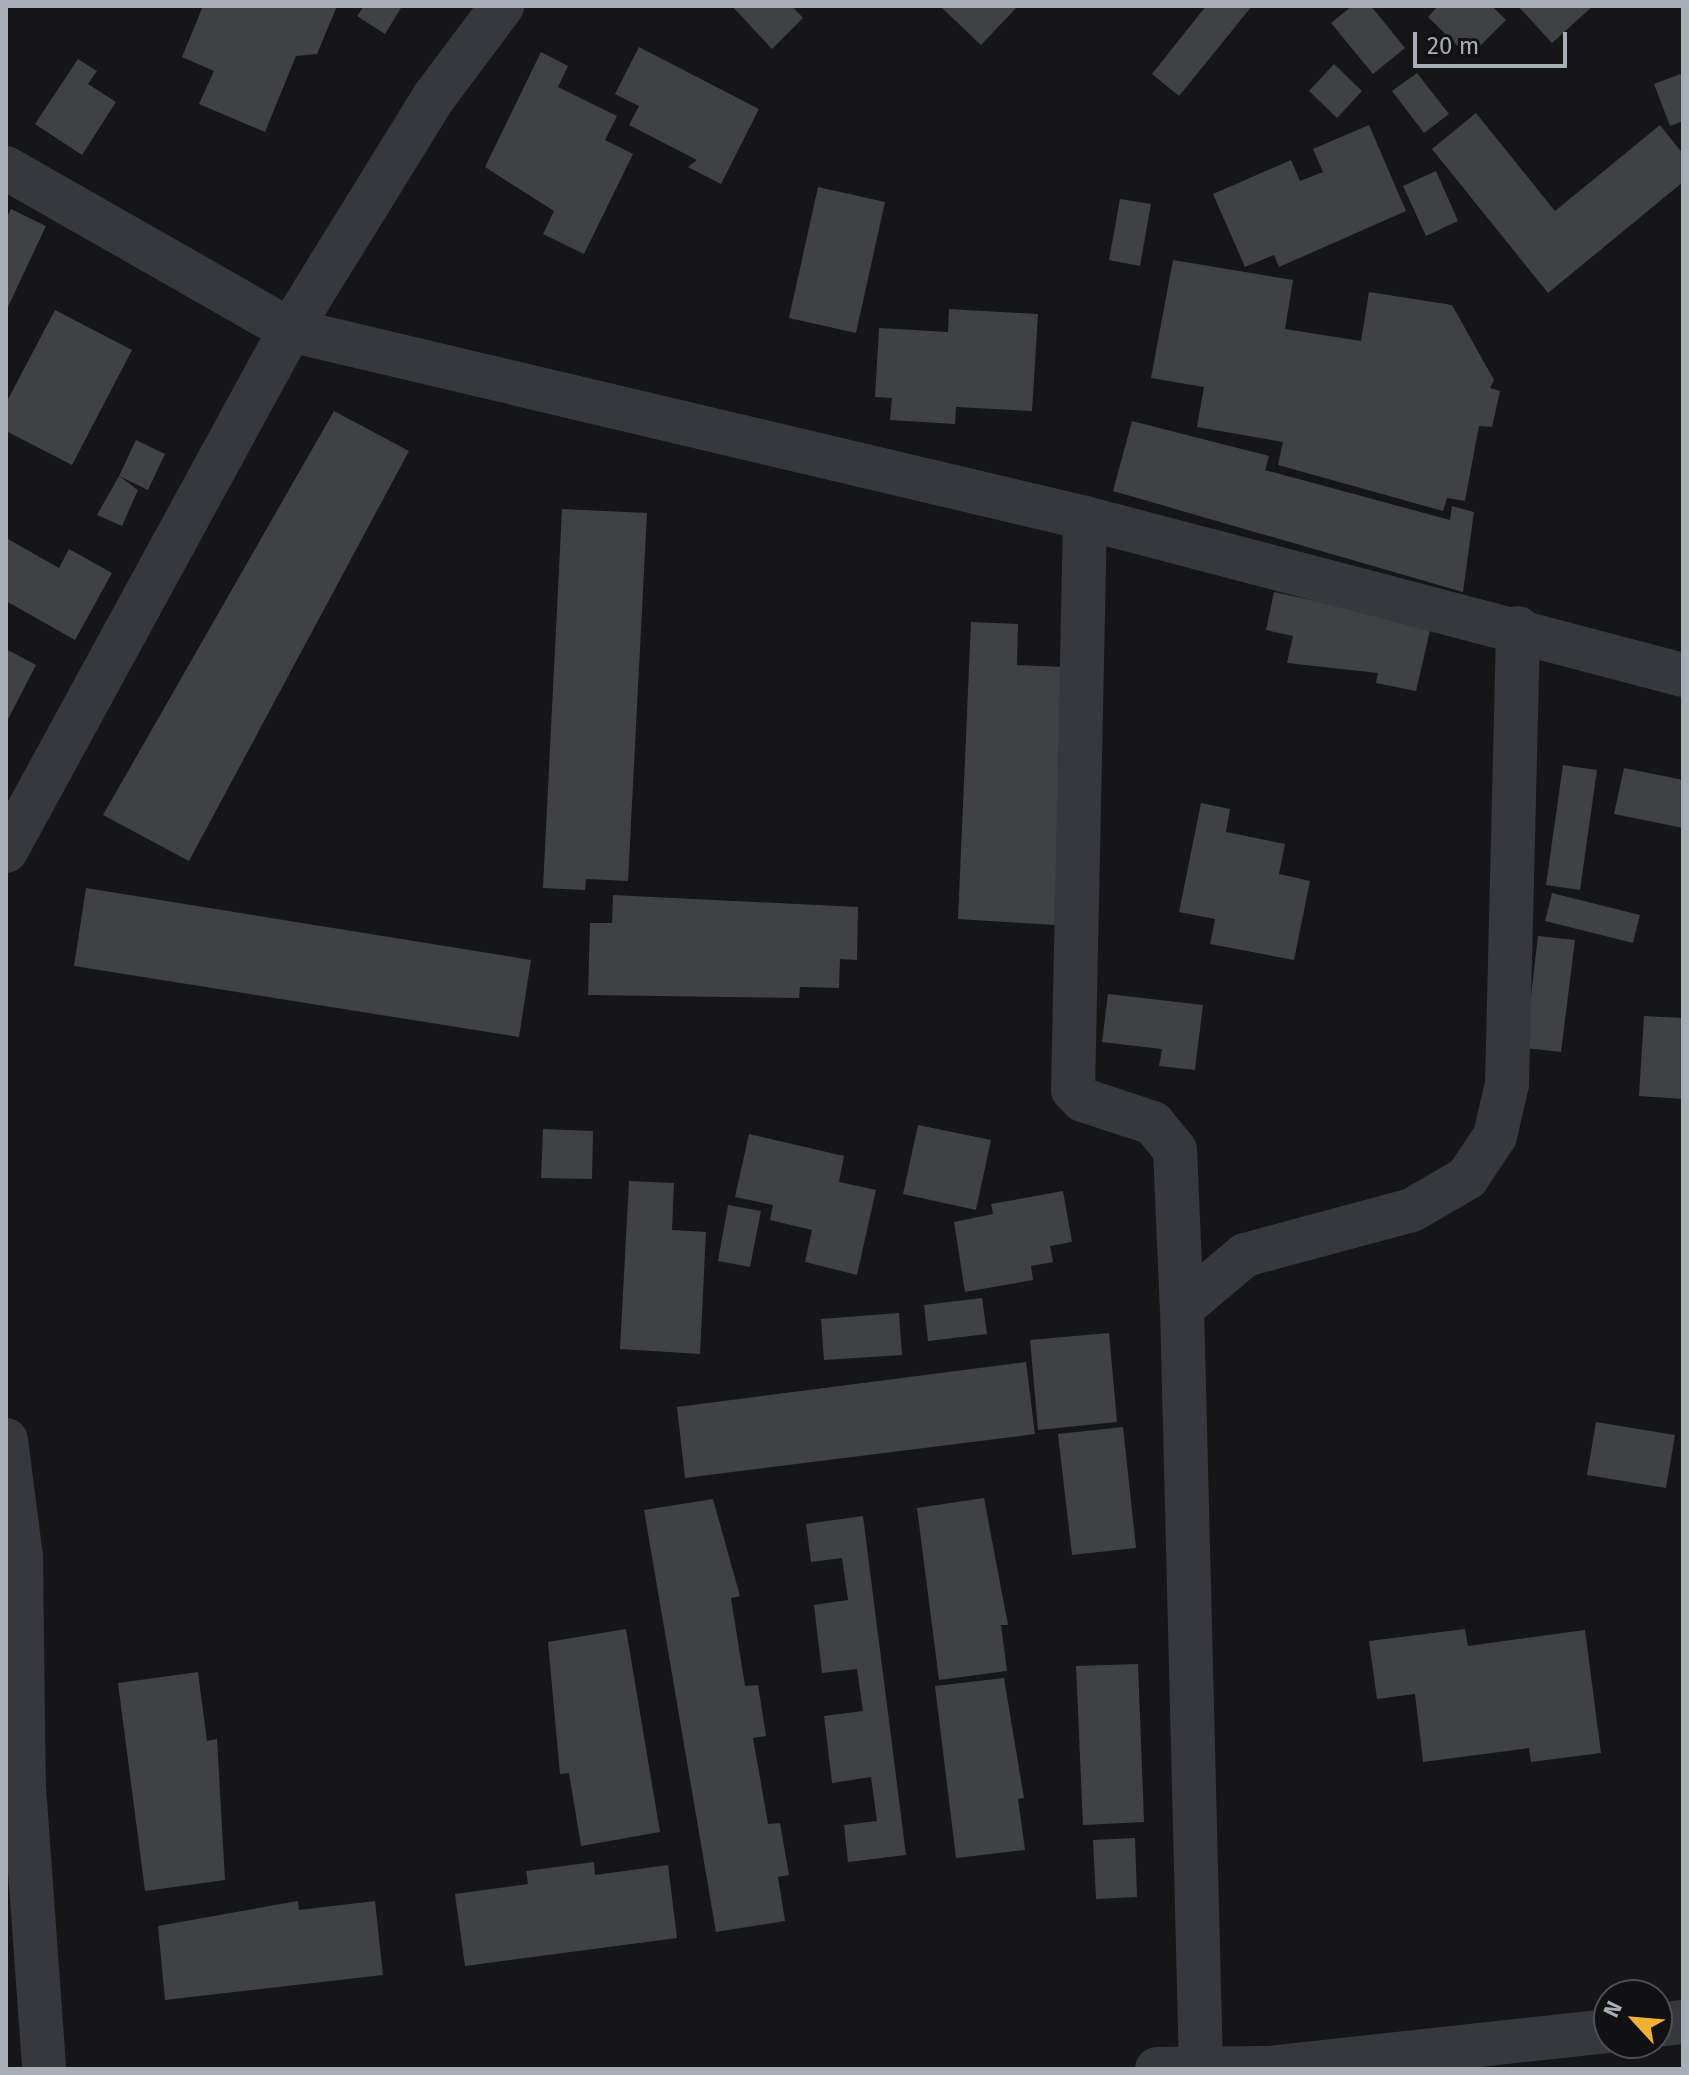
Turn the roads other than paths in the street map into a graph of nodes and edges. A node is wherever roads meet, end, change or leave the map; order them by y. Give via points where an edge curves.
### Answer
1 (502, 6) edge
2 (6, 168) edge
3 (290, 330) junction
4 (1085, 518) junction
5 (1518, 628) junction
6 (1683, 675) edge
7 (6, 851) edge
8 (1182, 1308) junction
9 (6, 1440) edge
10 (1593, 2033) edge
11 (1201, 2068) edge
12 (44, 2069) edge
13 (1157, 2069) edge
14 (1269, 2069) edge

1 - 3 street via 434,97
2 - 3 street
3 - 4 street
3 - 7 street
4 - 5 street
4 - 8 street via 1073,1090 1083,1100 1153,1123 1171,1142
5 - 6 street
5 - 8 street via 1507,1084 1495,1136 1467,1178 1412,1210 1245,1255
8 - 11 street
9 - 12 street via 21,1557 24,1787
10 - 14 street
11 - 13 street
11 - 14 street

